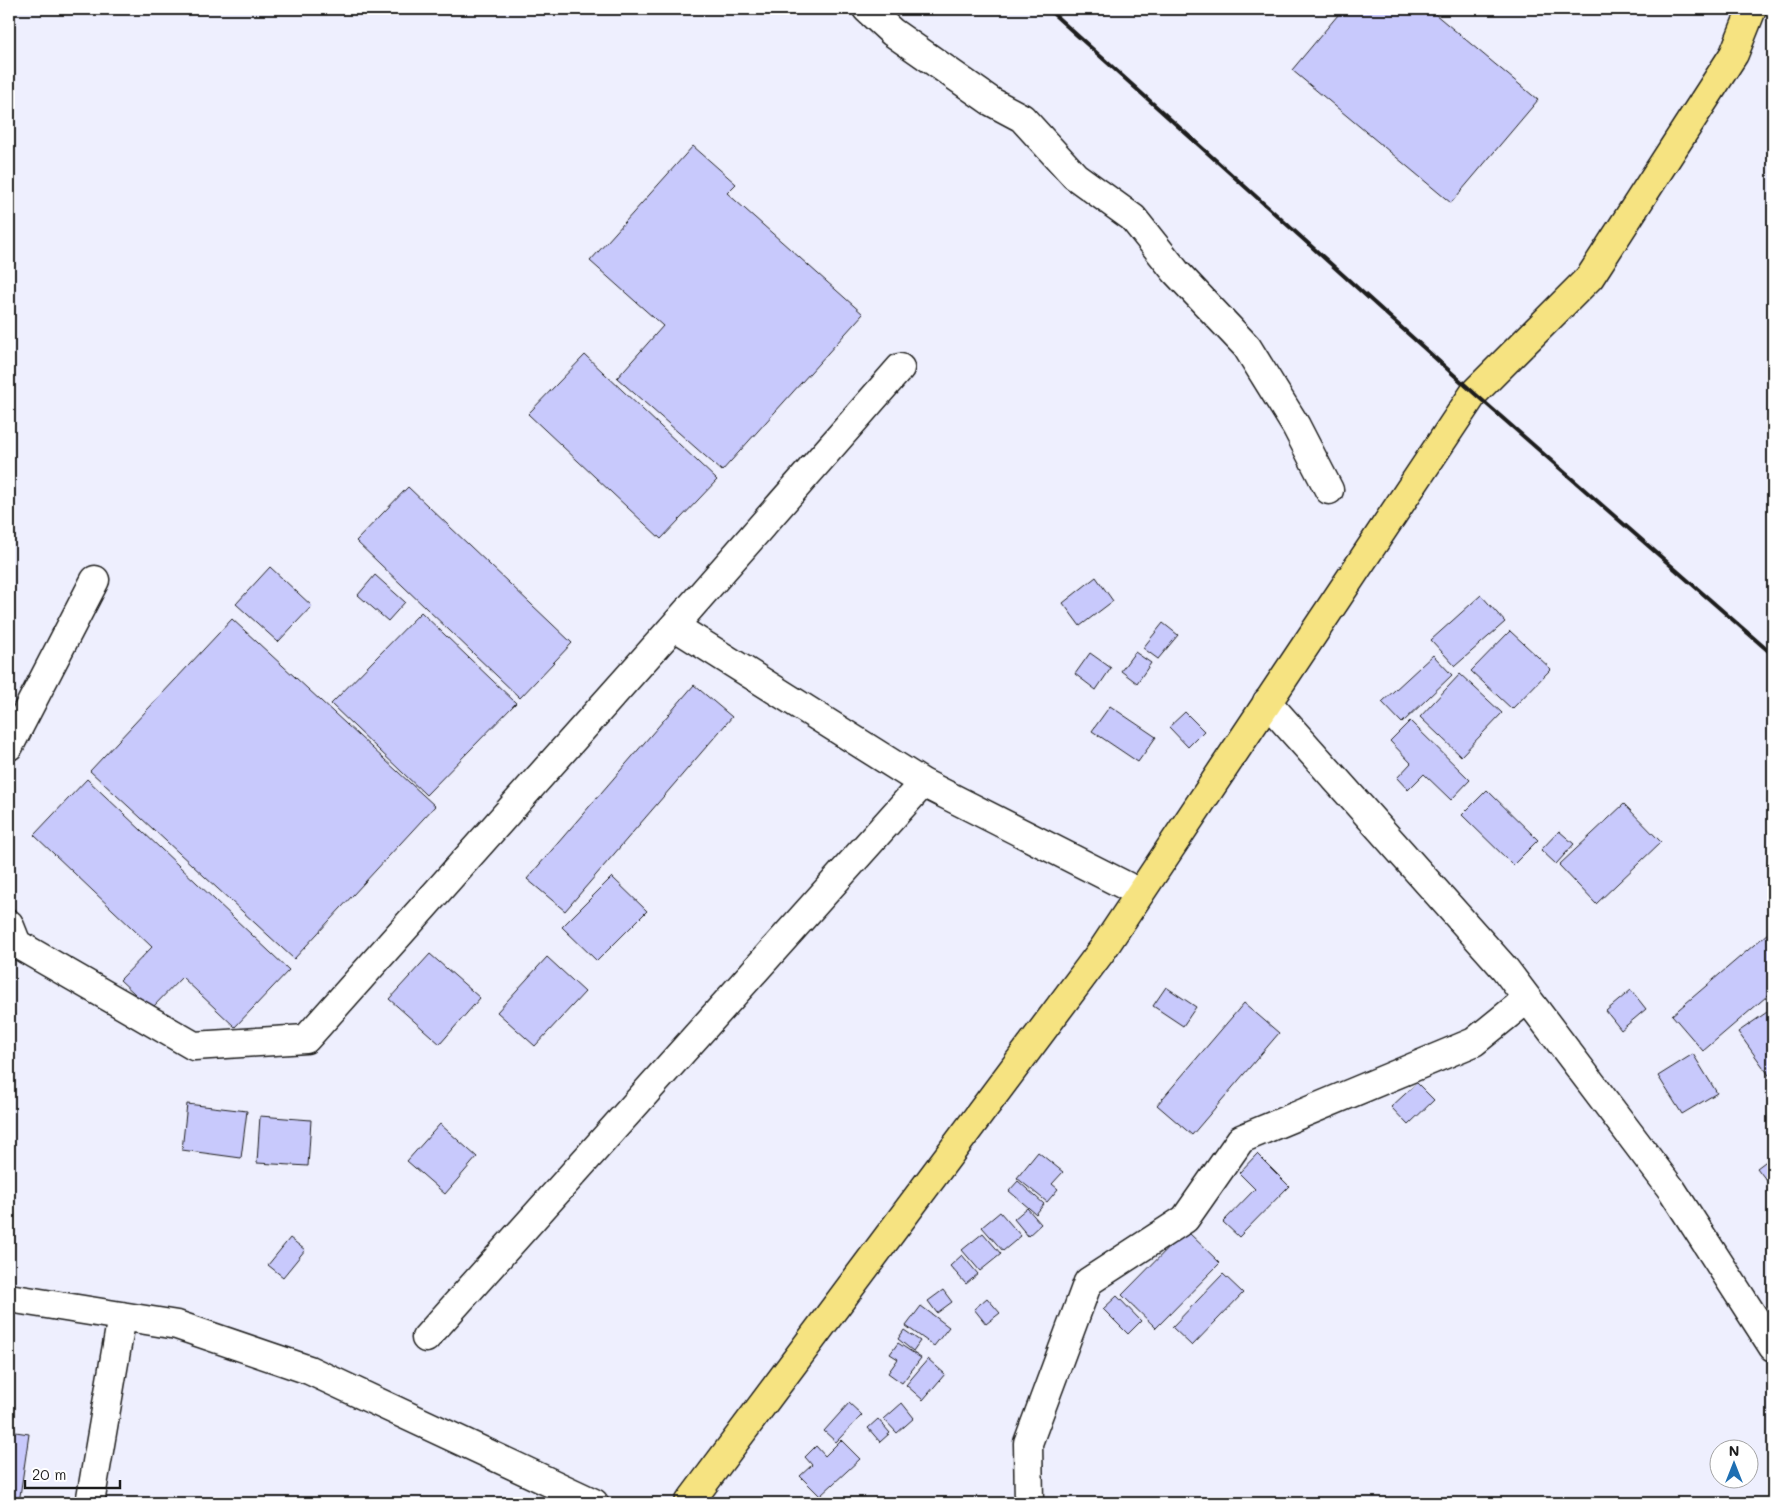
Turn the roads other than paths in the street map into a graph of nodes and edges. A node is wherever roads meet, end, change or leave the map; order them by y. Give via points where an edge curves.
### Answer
1 (867, 9) edge
2 (1752, 9) edge
3 (900, 368) dead end
4 (1329, 490) dead end
5 (95, 580) dead end
6 (674, 626) junction
7 (1267, 702) junction
8 (9, 746) edge
9 (923, 783) junction
10 (1140, 893) junction
11 (9, 924) edge
12 (1527, 999) junction
13 (9, 1298) edge
14 (122, 1316) junction
15 (426, 1338) dead end
16 (1773, 1347) edge
17 (90, 1503) edge
18 (594, 1503) edge
19 (689, 1503) edge
20 (1029, 1503) edge

1 - 4 street via 892,32 992,102 1022,118 1075,176 1133,218 1176,272 1247,347 1296,426
2 - 7 main road via 1734,54 1590,277 1474,393
3 - 6 street
5 - 8 street
6 - 9 street
6 - 11 street via 306,1039 194,1046 17,944
7 - 10 main road
7 - 12 street via 1505,969
9 - 10 street
9 - 15 street
10 - 19 main road via 1097,957
12 - 16 street via 1672,1190
12 - 20 street via 1474,1042 1241,1139 1186,1219 1088,1282 1028,1443
13 - 14 street
14 - 17 street
14 - 18 street via 177,1325 309,1370

